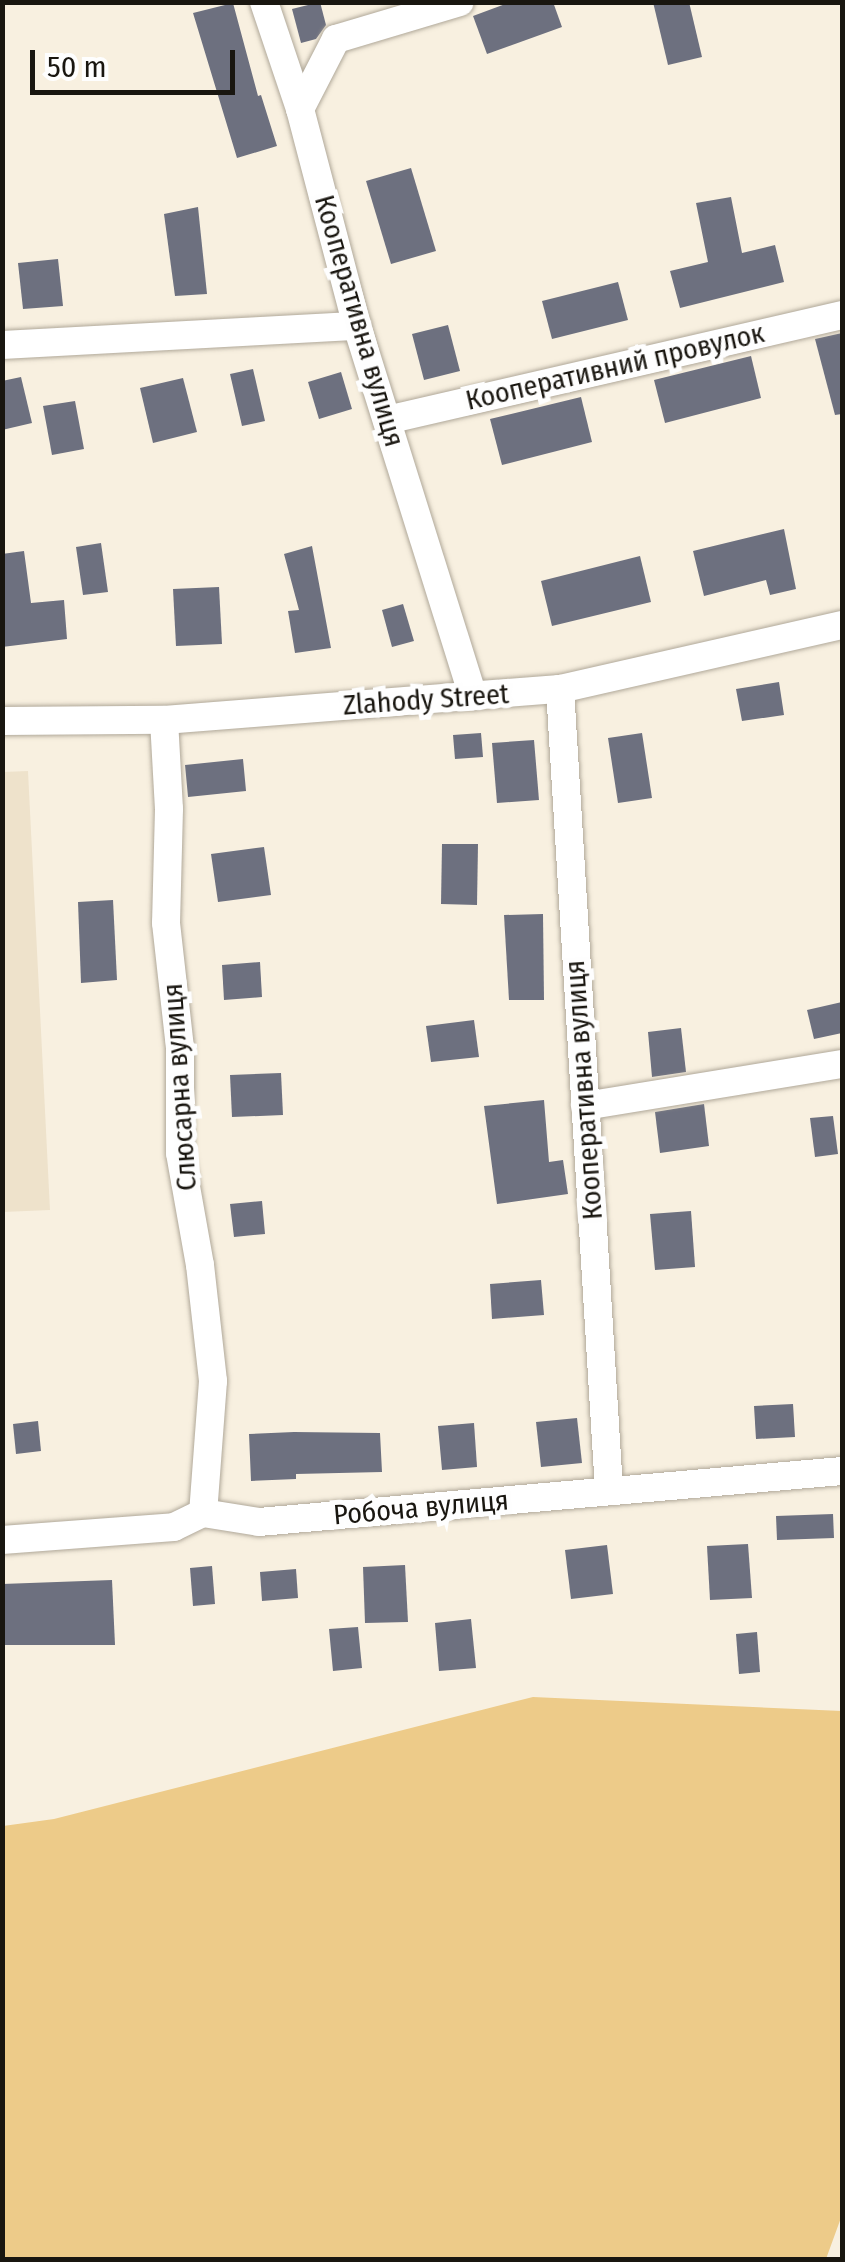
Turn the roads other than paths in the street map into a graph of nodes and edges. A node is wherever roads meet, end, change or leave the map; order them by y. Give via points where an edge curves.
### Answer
1 (264, 2) edge
2 (460, 2) edge
3 (300, 109) junction
4 (842, 315) edge
5 (356, 326) junction
6 (2, 345) edge
7 (388, 420) junction
8 (842, 625) edge
9 (560, 689) junction
10 (473, 696) junction
11 (2, 720) edge
12 (164, 720) junction
13 (842, 1064) edge
14 (586, 1106) junction
15 (842, 1471) edge
16 (609, 1490) junction
17 (203, 1513) junction
18 (2, 1540) edge

1 - 3 street, Кооперативна вулиця
2 - 3 street via 336,39
3 - 5 street, Кооперативна вулиця
4 - 7 street, Кооперативний провулок
5 - 6 street
5 - 7 street, Кооперативна вулиця
7 - 10 street, Кооперативна вулиця
8 - 9 street, Zlahody Street
9 - 10 street, Zlahody Street
9 - 14 street, Кооперативна вулиця
10 - 12 street, Zlahody Street
11 - 12 street, Zlahody Street
12 - 17 street, Слюсарна вулиця via 166,923 180,1047 180,1153 213,1381
13 - 14 street
14 - 16 street, Кооперативна вулиця
15 - 16 street, Робоча вулиця
16 - 17 street, Робоча вулиця via 260,1522
17 - 18 street, Робоча вулиця via 174,1527

